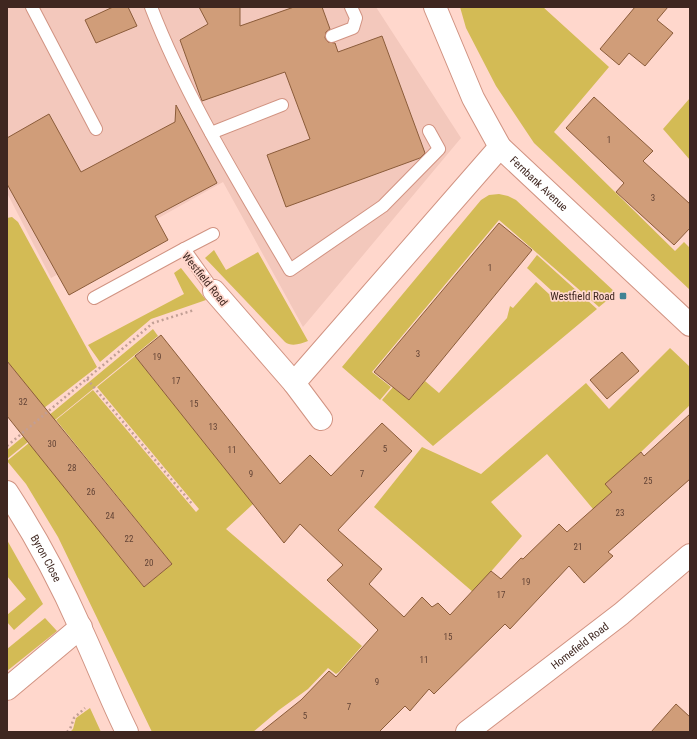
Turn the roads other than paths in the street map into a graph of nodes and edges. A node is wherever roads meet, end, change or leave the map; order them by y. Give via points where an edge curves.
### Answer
1 (32, 7) edge
2 (151, 7) edge
3 (351, 7) edge
4 (435, 7) edge
5 (332, 36) dead end
6 (282, 105) dead end
7 (96, 129) dead end
8 (429, 131) dead end
9 (211, 133) junction
10 (500, 147) junction
11 (213, 234) dead end
12 (184, 249) junction
13 (218, 296) joint
14 (94, 298) dead end
15 (690, 325) edge
16 (294, 383) junction
17 (321, 419) dead end
18 (7, 492) edge
19 (690, 555) edge
20 (81, 627) junction
21 (7, 689) edge
22 (128, 732) edge
23 (467, 732) edge

1 - 7 lane
2 - 9 lane
3 - 5 lane via 356,18 353,28
4 - 10 street, Fernbank Avenue via 473,98
6 - 9 lane
8 - 9 lane via 438,149 383,206 290,270
10 - 15 street, Fernbank Avenue
10 - 16 street
11 - 12 lane
12 - 13 lane, Westfield Road
12 - 14 lane, Westfield Road
13 - 16 street, Westfield Road
16 - 17 street, Westfield Road
18 - 20 street, Byron Close via 45,556
19 - 23 street, Homefield Road via 621,614
20 - 21 street
20 - 22 street, Byron Close via 107,690

